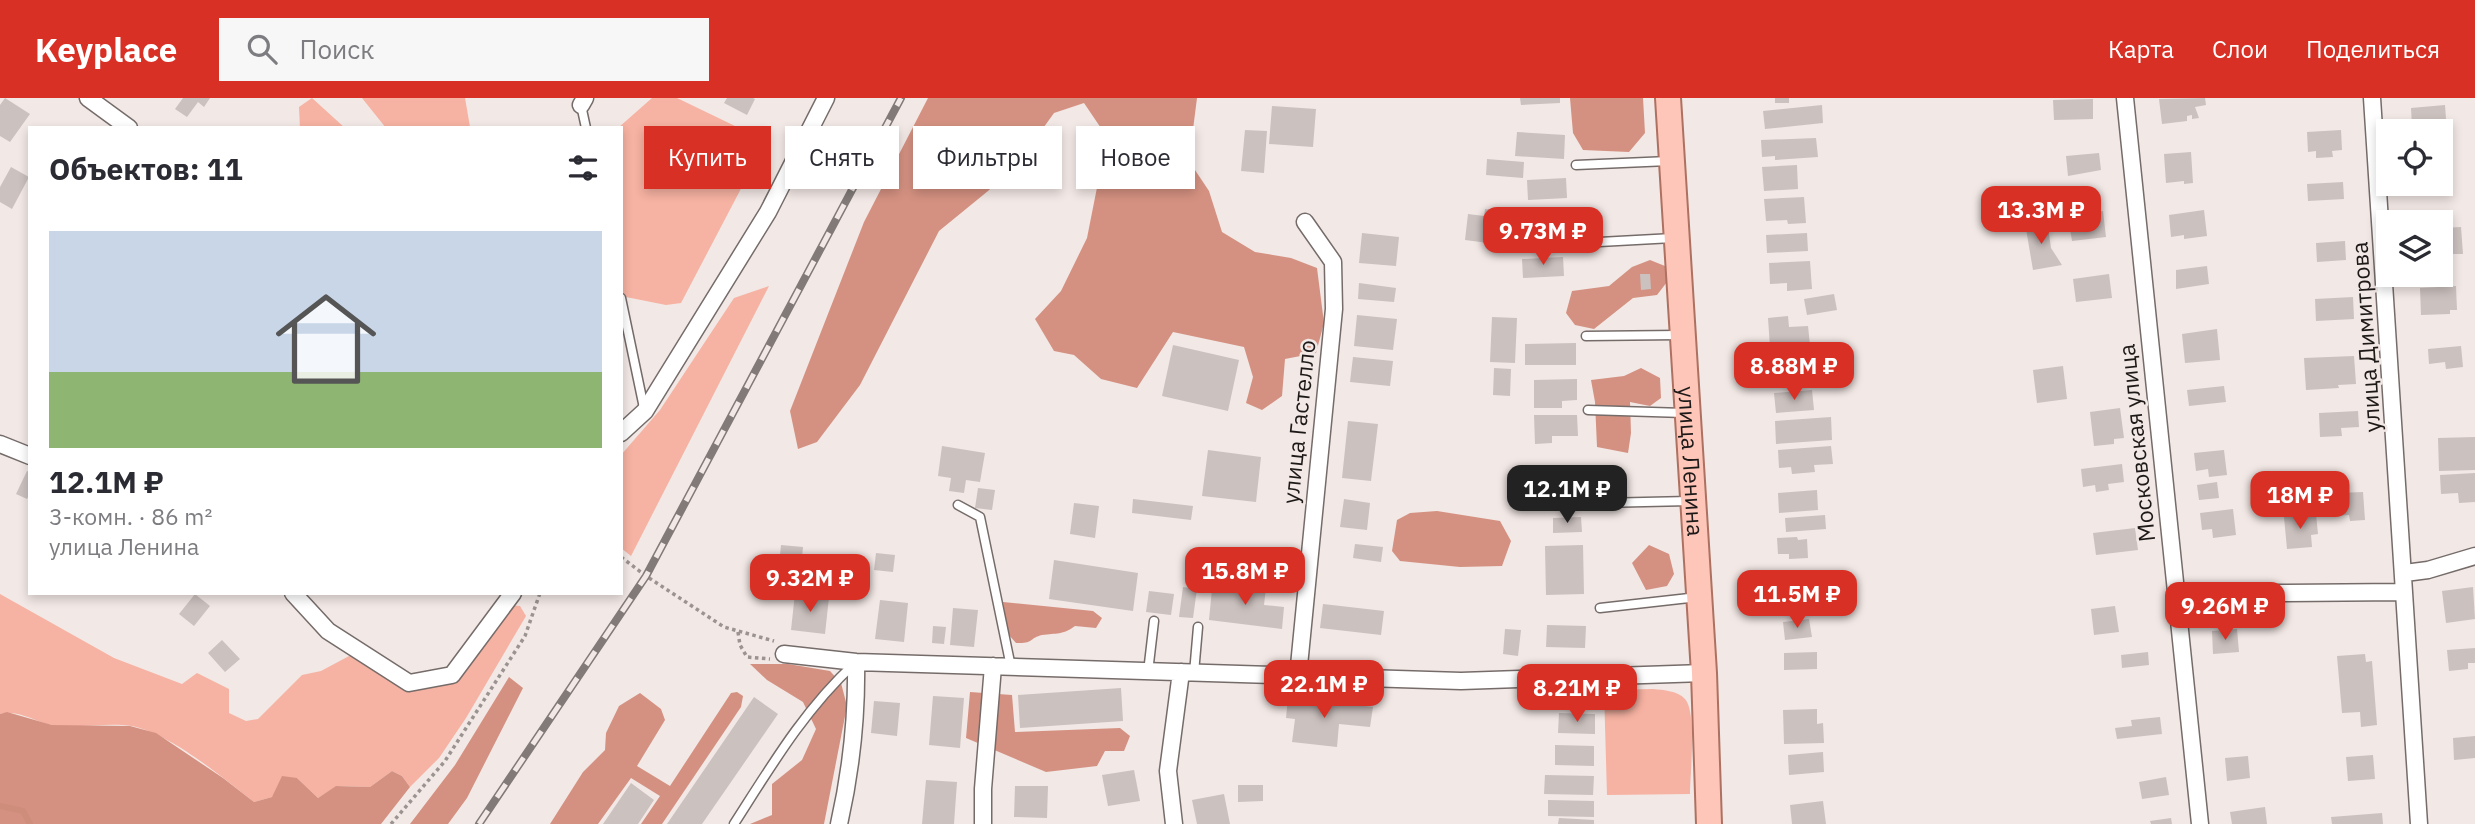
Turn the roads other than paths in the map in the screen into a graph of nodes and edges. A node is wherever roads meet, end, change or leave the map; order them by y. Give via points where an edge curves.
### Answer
1 (88, 98) edge
2 (826, 98) edge
3 (1668, 98) edge
4 (2125, 98) edge
5 (2372, 98) edge
6 (583, 102) edge
7 (126, 126) edge
8 (586, 126) edge
9 (1672, 161) junction
10 (1576, 165) dead end
11 (1305, 222) dead end
12 (1676, 238) junction
13 (1544, 244) dead end
14 (623, 307) edge
15 (1682, 335) junction
16 (1586, 336) dead end
17 (1587, 410) dead end
18 (645, 411) junction
19 (1687, 413) junction
20 (623, 431) edge
21 (0, 444) edge
22 (28, 455) edge
23 (1692, 501) junction
24 (1599, 503) dead end
25 (958, 505) dead end
26 (2475, 556) edge
27 (2404, 573) junction
28 (2403, 593) junction
29 (295, 595) edge
30 (512, 595) edge
31 (1698, 597) junction
32 (1600, 608) dead end
33 (2176, 611) junction
34 (1154, 621) dead end
35 (1198, 627) dead end
36 (784, 654) road end
37 (856, 662) junction
38 (993, 666) junction
39 (1011, 667) junction
40 (1148, 671) junction
41 (1187, 673) junction
42 (1704, 673) junction
43 (1298, 676) junction
44 (733, 824) edge
45 (839, 824) edge
46 (983, 824) edge
47 (1174, 824) edge
48 (1709, 824) edge
49 (2200, 824) edge
50 (2419, 824) edge

1 - 7 street
2 - 18 street via 768,212
3 - 9 main road, улица Ленина
4 - 33 street, Московская улица
5 - 27 street, улица Димитрова
6 - 8 lane
9 - 10 lane
9 - 12 main road, улица Ленина
11 - 43 street, улица Гастелло via 1333,262 1334,309
12 - 13 lane
12 - 15 main road, улица Ленина
14 - 18 lane
15 - 16 lane
15 - 19 main road, улица Ленина
17 - 19 lane
18 - 20 street
19 - 23 main road, улица Ленина
21 - 22 street
23 - 24 lane
23 - 31 main road, улица Ленина
25 - 39 lane via 980,517
26 - 27 street
27 - 28 street, улица Димитрова
28 - 33 street via 2274,593
28 - 50 street, улица Димитрова
29 - 30 street via 327,631 409,682 452,676
31 - 32 lane
31 - 42 main road, улица Ленина
33 - 49 street, Московская улица
34 - 40 lane
35 - 41 lane
36 - 37 street
37 - 38 street
37 - 44 lane via 795,729
37 - 45 street via 851,759
38 - 39 street
38 - 46 street
39 - 40 street
40 - 41 street
41 - 43 street
41 - 47 street via 1168,771
42 - 43 street via 1461,681
42 - 48 main road, улица Ленина

